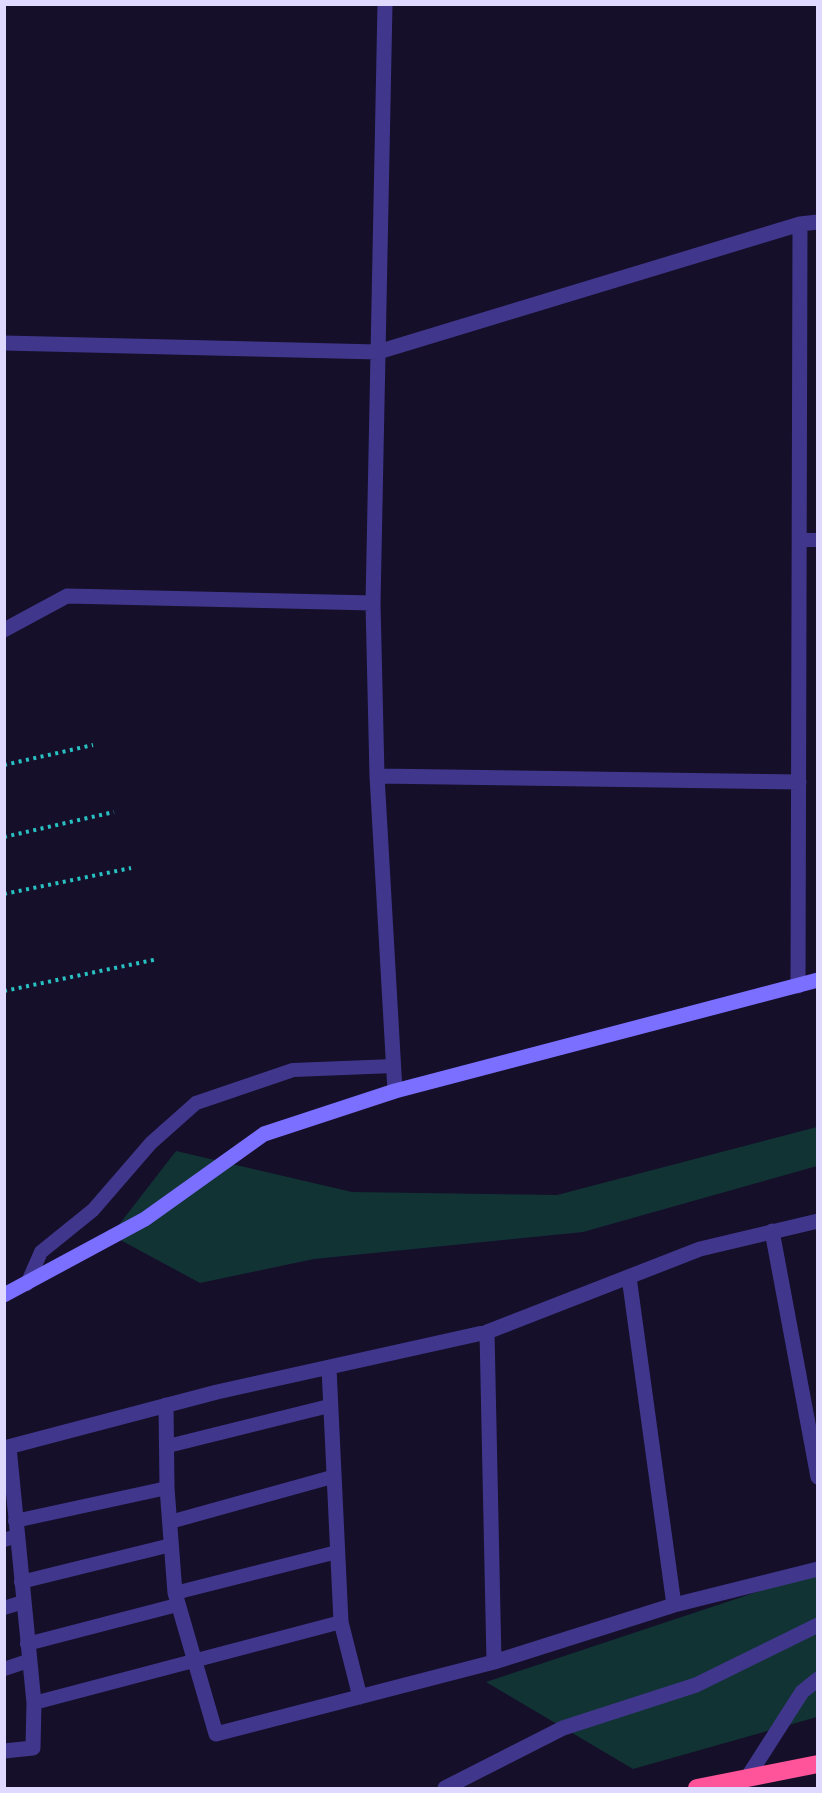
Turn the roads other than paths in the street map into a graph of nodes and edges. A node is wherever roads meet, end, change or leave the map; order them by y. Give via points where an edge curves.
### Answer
1 (385, 4) edge
2 (818, 222) edge
3 (800, 224) junction
4 (4, 343) edge
5 (378, 352) junction
6 (799, 540) junction
7 (818, 540) edge
8 (373, 603) junction
9 (4, 630) edge
10 (377, 776) junction
11 (799, 782) junction
12 (818, 980) edge
13 (798, 986) junction
14 (394, 1066) junction
15 (394, 1091) junction
16 (818, 1221) edge
17 (772, 1231) junction
18 (629, 1277) junction
19 (27, 1284) junction
20 (4, 1295) edge
21 (487, 1332) junction
22 (329, 1368) junction
23 (166, 1405) junction
24 (329, 1406) junction
25 (168, 1446) junction
26 (7, 1447) edge
27 (8, 1474) edge
28 (332, 1477) junction
29 (818, 1477) edge
30 (168, 1488) junction
31 (170, 1522) junction
32 (12, 1533) edge
33 (171, 1545) junction
34 (337, 1552) junction
35 (818, 1569) edge
36 (21, 1582) junction
37 (176, 1599) junction
38 (23, 1602) junction
39 (674, 1605) junction
40 (4, 1608) edge
41 (341, 1622) junction
42 (818, 1625) edge
43 (27, 1644) junction
44 (28, 1661) junction
45 (194, 1661) junction
46 (494, 1662) junction
47 (4, 1669) edge
48 (818, 1679) edge
49 (360, 1697) junction
50 (34, 1703) junction
51 (4, 1751) edge
52 (818, 1764) edge
53 (747, 1778) junction
54 (445, 1788) edge
55 (696, 1788) edge

1 - 5 street
2 - 3 street
3 - 5 street
3 - 6 street
4 - 5 street
5 - 8 street
6 - 7 lane
6 - 11 street
8 - 9 street via 67,596
8 - 10 street
10 - 11 street
10 - 14 street
11 - 13 street
12 - 13 street
13 - 15 street
14 - 15 street
14 - 19 lane via 293,1070 196,1103 151,1143 93,1210 41,1252
15 - 19 street via 264,1134 145,1219
16 - 17 street
17 - 18 street via 700,1249
17 - 29 street
18 - 21 street
18 - 39 street
19 - 20 street
21 - 22 street
21 - 46 street
22 - 23 street
22 - 24 street
23 - 25 street
23 - 26 street
24 - 25 lane
24 - 28 street
25 - 30 street
26 - 27 street
27 - 32 street
28 - 31 lane
28 - 34 street
30 - 31 street
30 - 32 lane
31 - 33 street
32 - 36 street
33 - 36 lane
33 - 37 street
34 - 37 lane
34 - 41 street
35 - 39 street
36 - 38 street
37 - 43 lane
37 - 45 street
38 - 40 lane
38 - 43 street
39 - 46 street
41 - 45 lane
41 - 49 street
42 - 54 street via 696,1685 562,1728
43 - 44 street
44 - 47 lane
44 - 50 street
45 - 49 street via 216,1734
45 - 50 lane
46 - 49 street
48 - 53 street via 802,1692
50 - 51 street via 33,1748
52 - 53 highway
53 - 55 highway

